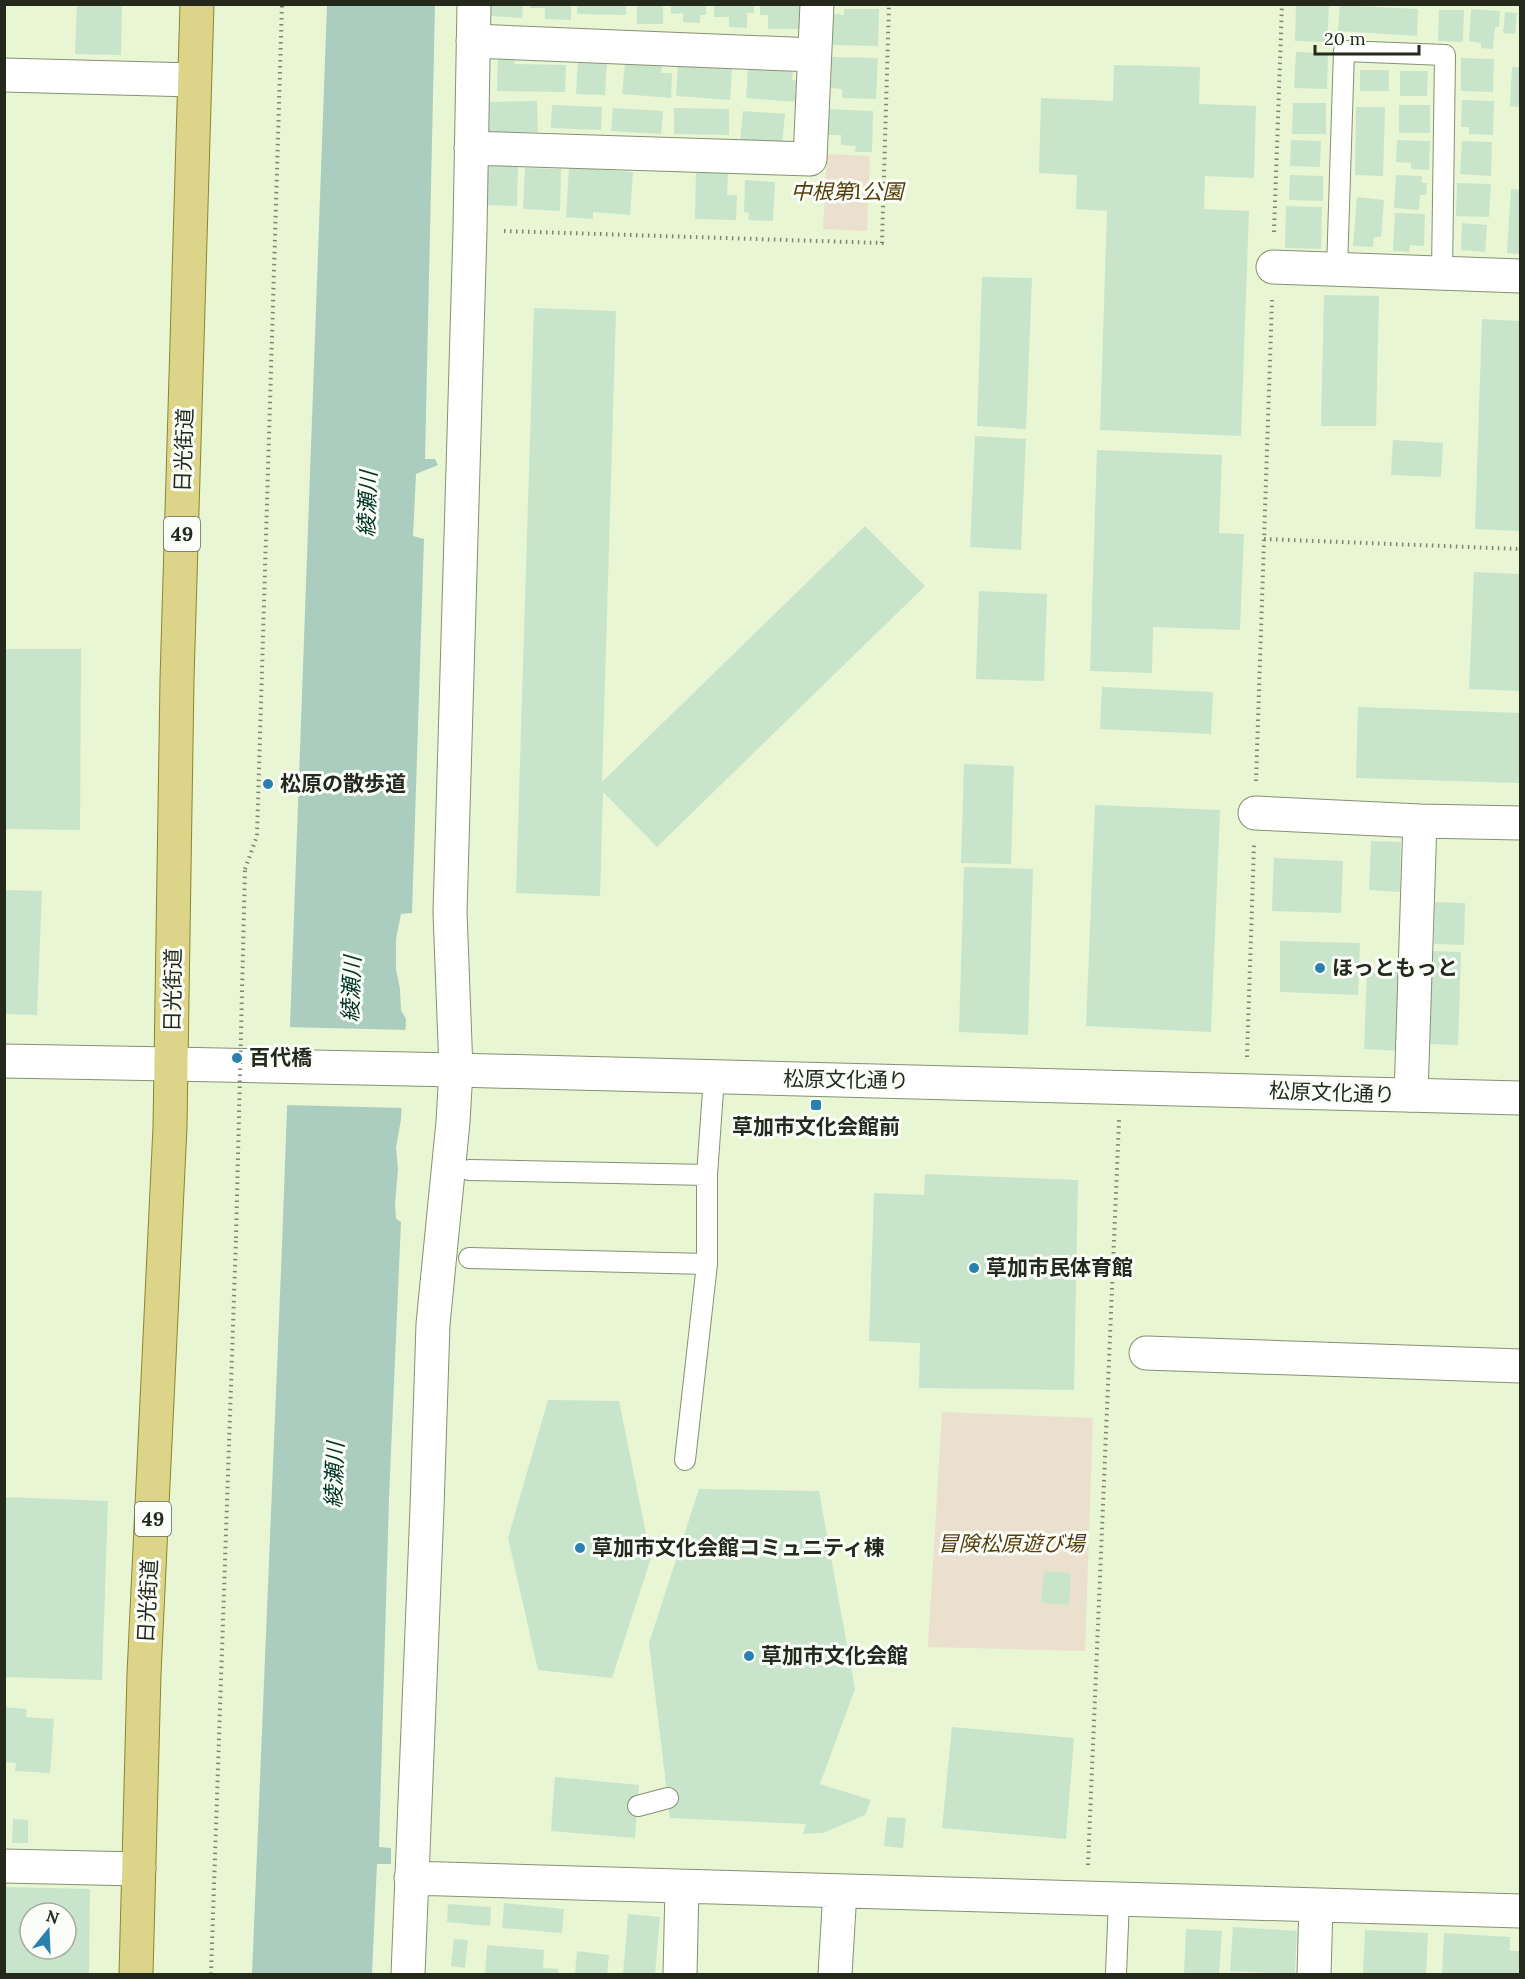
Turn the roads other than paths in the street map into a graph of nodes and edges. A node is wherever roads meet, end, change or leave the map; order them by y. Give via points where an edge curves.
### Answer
1 (197, 4) edge
2 (474, 4) edge
3 (817, 4) edge
4 (473, 41) junction
5 (813, 55) junction
6 (4, 75) edge
7 (194, 80) junction
8 (471, 148) junction
9 (1273, 267) road end
10 (1337, 269) junction
11 (1442, 273) junction
12 (1521, 276) edge
13 (1255, 813) road end
14 (1420, 821) junction
15 (1521, 823) edge
16 (4, 1061) edge
17 (171, 1064) junction
18 (443, 1070) junction
19 (714, 1077) junction
20 (1411, 1095) junction
21 (1521, 1098) edge
22 (469, 1170) dead end
23 (707, 1175) junction
24 (470, 1258) dead end
25 (707, 1264) junction
26 (1146, 1353) dead end
27 (1521, 1366) edge
28 (685, 1460) dead end
29 (668, 1798) dead end
30 (638, 1806) dead end
31 (4, 1866) edge
32 (139, 1869) junction
33 (411, 1878) junction
34 (682, 1887) junction
35 (840, 1891) junction
36 (1119, 1900) junction
37 (1316, 1905) junction
38 (1521, 1911) edge
39 (136, 1974) edge
40 (408, 1974) edge
41 (680, 1974) edge
42 (835, 1974) edge
43 (1116, 1974) edge
44 (1314, 1974) edge

1 - 7 main road, 日光街道 / 49
2 - 4 street
3 - 5 street
4 - 5 street
4 - 8 street
5 - 8 street via 810,159
6 - 7 street
7 - 17 main road, 日光街道 / 49
8 - 18 street
9 - 10 street
10 - 11 street
10 - 11 lane via 1344,51 1378,52 1445,55
11 - 12 street
13 - 14 street
14 - 15 street
14 - 20 street
16 - 17 street, 松原文化通り
17 - 18 street, 松原文化通り
17 - 32 main road, 日光街道 / 49
18 - 19 street, 松原文化通り
18 - 33 street via 453,1122 433,1324
19 - 20 street, 松原文化通り
19 - 23 lane
20 - 21 street, 松原文化通り
22 - 23 lane
23 - 25 lane
24 - 25 lane
25 - 28 lane
26 - 27 street
29 - 30 lane
31 - 32 street
32 - 39 main road, 日光街道 / 49
33 - 34 street
33 - 40 street
34 - 35 street
34 - 41 street
35 - 36 street
35 - 42 street
36 - 37 street
36 - 43 lane
37 - 38 street
37 - 44 street

